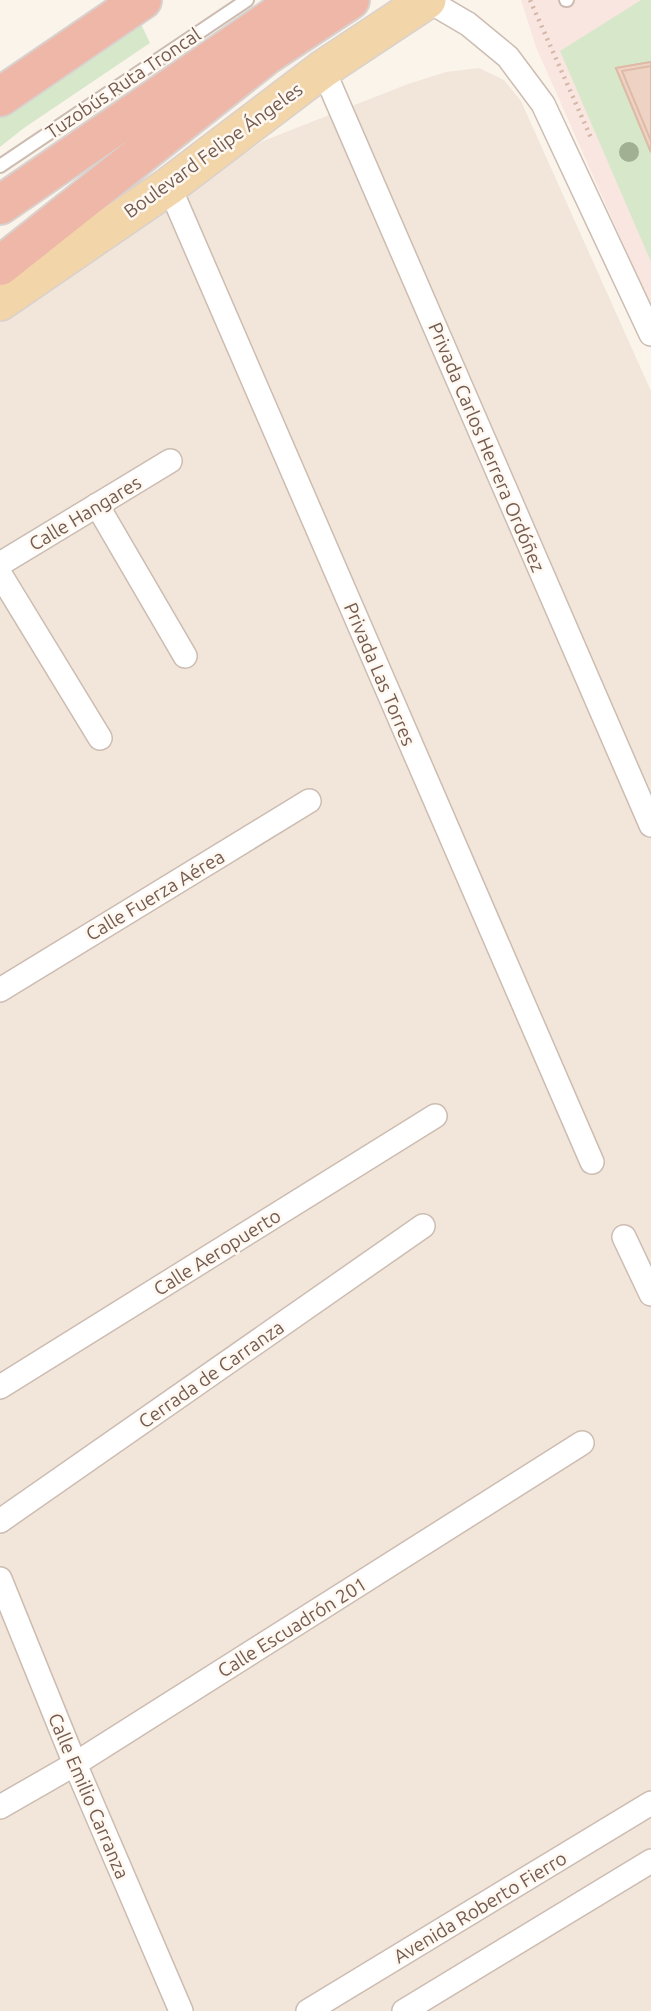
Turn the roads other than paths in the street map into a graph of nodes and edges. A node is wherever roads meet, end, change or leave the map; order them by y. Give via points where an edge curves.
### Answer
1 (106, 0) edge
2 (247, 0) edge
3 (299, 0) edge
4 (350, 0) edge
5 (427, 0) edge
6 (146, 4) edge
7 (323, 69) junction
8 (0, 74) edge
9 (0, 97) edge
10 (0, 105) edge
11 (0, 166) edge
12 (169, 186) junction
13 (0, 205) edge
14 (0, 266) edge
15 (0, 302) edge
16 (651, 334) edge
17 (170, 461) dead end
18 (97, 505) junction
19 (0, 564) edge
20 (0, 574) edge
21 (185, 656) dead end
22 (100, 738) dead end
23 (309, 801) dead end
24 (651, 825) edge
25 (0, 990) edge
26 (435, 1116) dead end
27 (592, 1162) dead end
28 (423, 1226) dead end
29 (624, 1237) dead end
30 (651, 1294) edge
31 (0, 1387) edge
32 (582, 1443) dead end
33 (0, 1521) edge
34 (0, 1579) edge
35 (75, 1764) junction
36 (651, 1803) edge
37 (0, 1807) edge
38 (651, 1861) edge
39 (181, 2011) edge
40 (308, 2011) edge
41 (404, 2011) edge

1 - 8 highway
2 - 11 lane, Tuzobús Ruta Troncal
3 - 13 highway
4 - 14 highway via 265,56
5 - 7 main road, Boulevard Felipe Ángeles
5 - 16 street via 468,24 508,57 543,104
6 - 9 highway
6 - 10 lane
7 - 12 main road, Boulevard Felipe Ángeles
7 - 24 street, Privada Carlos Herrera Ordóñez
12 - 15 main road, Boulevard Felipe Ángeles
12 - 27 street, Privada Las Torres
17 - 18 street, Calle Hangares
18 - 19 street, Calle Hangares
18 - 21 street
20 - 22 street
23 - 25 street, Calle Fuerza Aérea
26 - 31 street, Calle Aeropuerto
28 - 33 street, Cerrada de Carranza
29 - 30 street
32 - 35 street, Calle Escuadrón 201
34 - 35 street, Calle Emilio Carranza
35 - 37 street, Calle Escuadrón 201
35 - 39 street, Calle Emilio Carranza
36 - 40 street, Avenida Roberto Fierro
38 - 41 street

